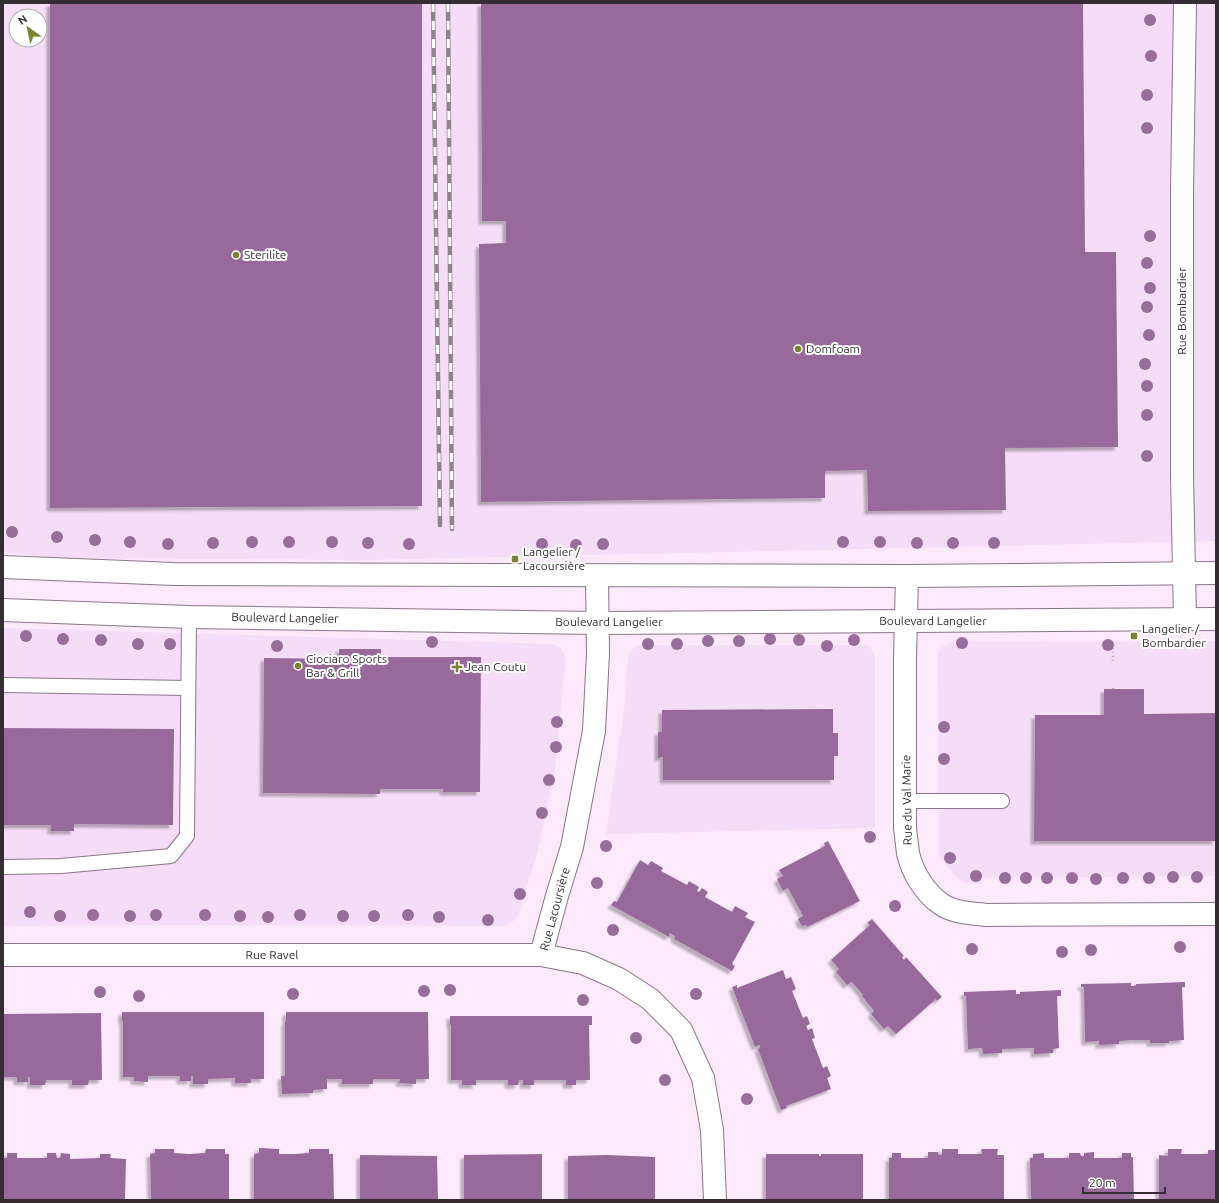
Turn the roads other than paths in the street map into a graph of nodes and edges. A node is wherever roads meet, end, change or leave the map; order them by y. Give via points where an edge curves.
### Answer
1 (1185, 3) edge
2 (3, 567) edge
3 (1216, 573) edge
4 (1183, 574) junction
5 (597, 576) junction
6 (907, 576) junction
7 (3, 610) edge
8 (189, 617) junction
9 (1185, 619) junction
10 (1216, 619) edge
11 (906, 621) junction
12 (597, 623) junction
13 (3, 685) edge
14 (188, 688) junction
15 (906, 801) junction
16 (1002, 801) dead end
17 (3, 867) edge
18 (1216, 914) edge
19 (3, 955) edge
20 (541, 955) junction
21 (715, 1200) edge

1 - 4 street, Rue Bombardier via 1182,191
2 - 5 street via 174,574
3 - 4 street
4 - 6 street
4 - 9 street, Rue Bombardier
5 - 6 street
5 - 12 street, Rue Lacoursière
6 - 11 street, Rue du Val Marie
7 - 8 street, Boulevard Langelier
8 - 12 street, Boulevard Langelier
8 - 14 lane
9 - 10 street, Boulevard Langelier
9 - 11 street, Boulevard Langelier
11 - 12 street, Boulevard Langelier
11 - 15 street, Rue du Val Marie
12 - 20 street, Rue Lacoursière via 594,731 572,846
13 - 14 lane
14 - 17 lane via 187,836 171,856 61,866
15 - 16 lane
15 - 18 street, Rue du Val Marie via 908,854 913,868 930,894 942,905 963,913
19 - 20 street, Rue Ravel
20 - 21 street, Rue Lacoursière via 583,963 619,979 650,999 681,1030 703,1078 712,1130

